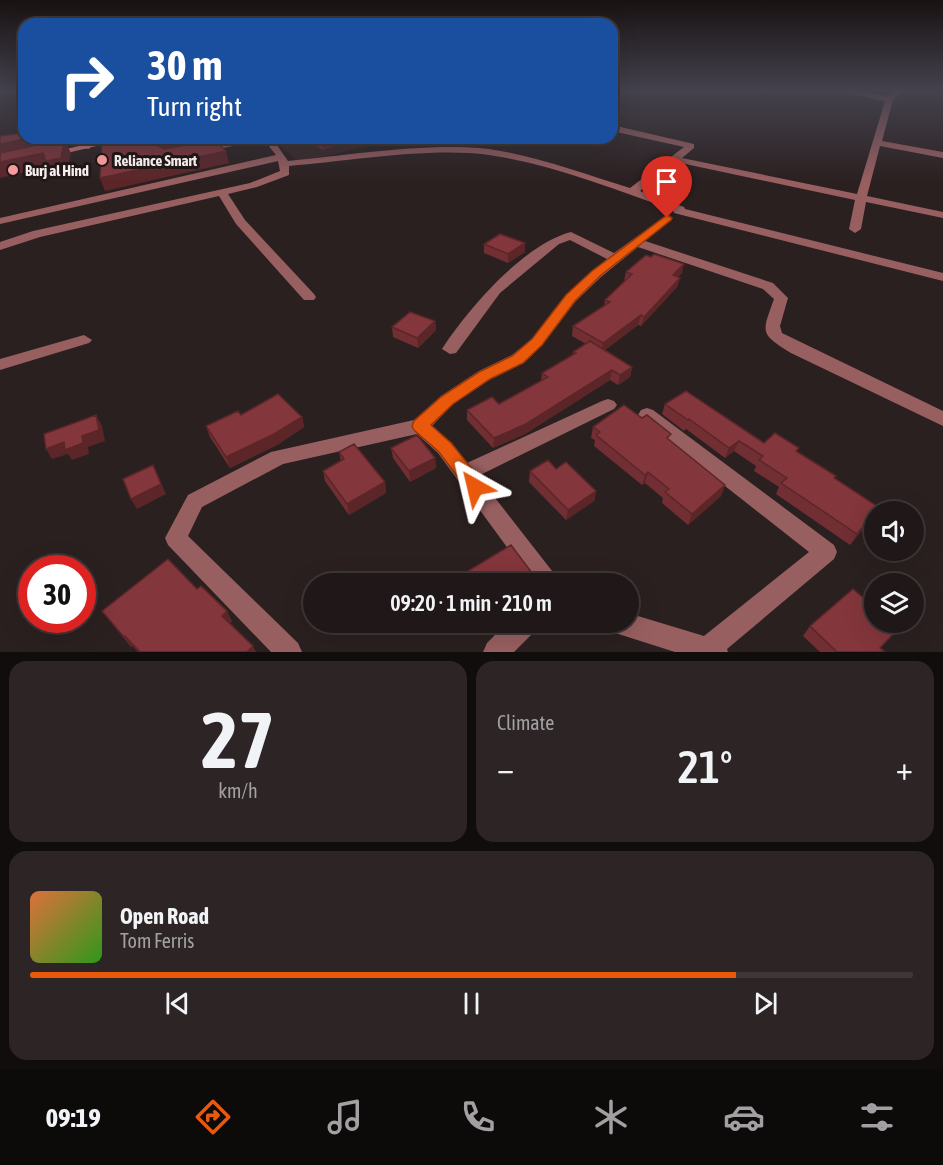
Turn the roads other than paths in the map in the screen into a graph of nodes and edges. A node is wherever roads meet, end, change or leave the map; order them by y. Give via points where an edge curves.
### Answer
1 (883, 120) edge
2 (618, 129) edge
3 (877, 143) junction
4 (82, 144) edge
5 (232, 144) edge
6 (270, 144) edge
7 (188, 152) edge
8 (44, 155) edge
9 (943, 155) edge
10 (674, 159) junction
11 (283, 160) junction
12 (222, 192) junction
13 (632, 192) junction
14 (861, 198) junction
15 (0, 207) edge
16 (19, 215) junction
17 (943, 215) edge
18 (667, 218) dead end
19 (0, 221) edge
20 (855, 229) dead end
21 (636, 242) junction
22 (0, 246) edge
23 (614, 258) junction
24 (943, 278) edge
25 (309, 297) dead end
26 (84, 340) dead end
27 (450, 349) dead end
28 (0, 365) edge
29 (608, 405) dead end
30 (646, 415) edge
31 (943, 419) edge
32 (420, 426) junction
33 (465, 473) junction
34 (540, 573) edge
35 (639, 629) edge
36 (515, 633) edge
37 (711, 651) edge
38 (289, 652) edge
39 (496, 652) edge

1 - 3 street
2 - 10 street via 691,146
3 - 9 street
3 - 14 street
4 - 8 main road
5 - 7 street
6 - 11 street
10 - 13 street
10 - 14 street
11 - 12 street via 285,173
11 - 13 street via 441,150 487,152 523,158
11 - 16 street
12 - 22 street
12 - 25 street via 240,222
13 - 24 street via 678,211
14 - 17 street
14 - 20 street
15 - 16 street
16 - 19 street
18 - 21 street
21 - 23 street
21 - 31 street via 768,286 781,298 772,326 775,336
23 - 27 street via 571,236 555,241 495,290
23 - 32 street via 571,298 537,342 518,359 447,400
26 - 28 street
29 - 33 street
30 - 37 street via 826,552
32 - 33 street via 445,447
32 - 38 street via 279,457 195,501 176,538
33 - 34 street
35 - 37 street
36 - 39 street

